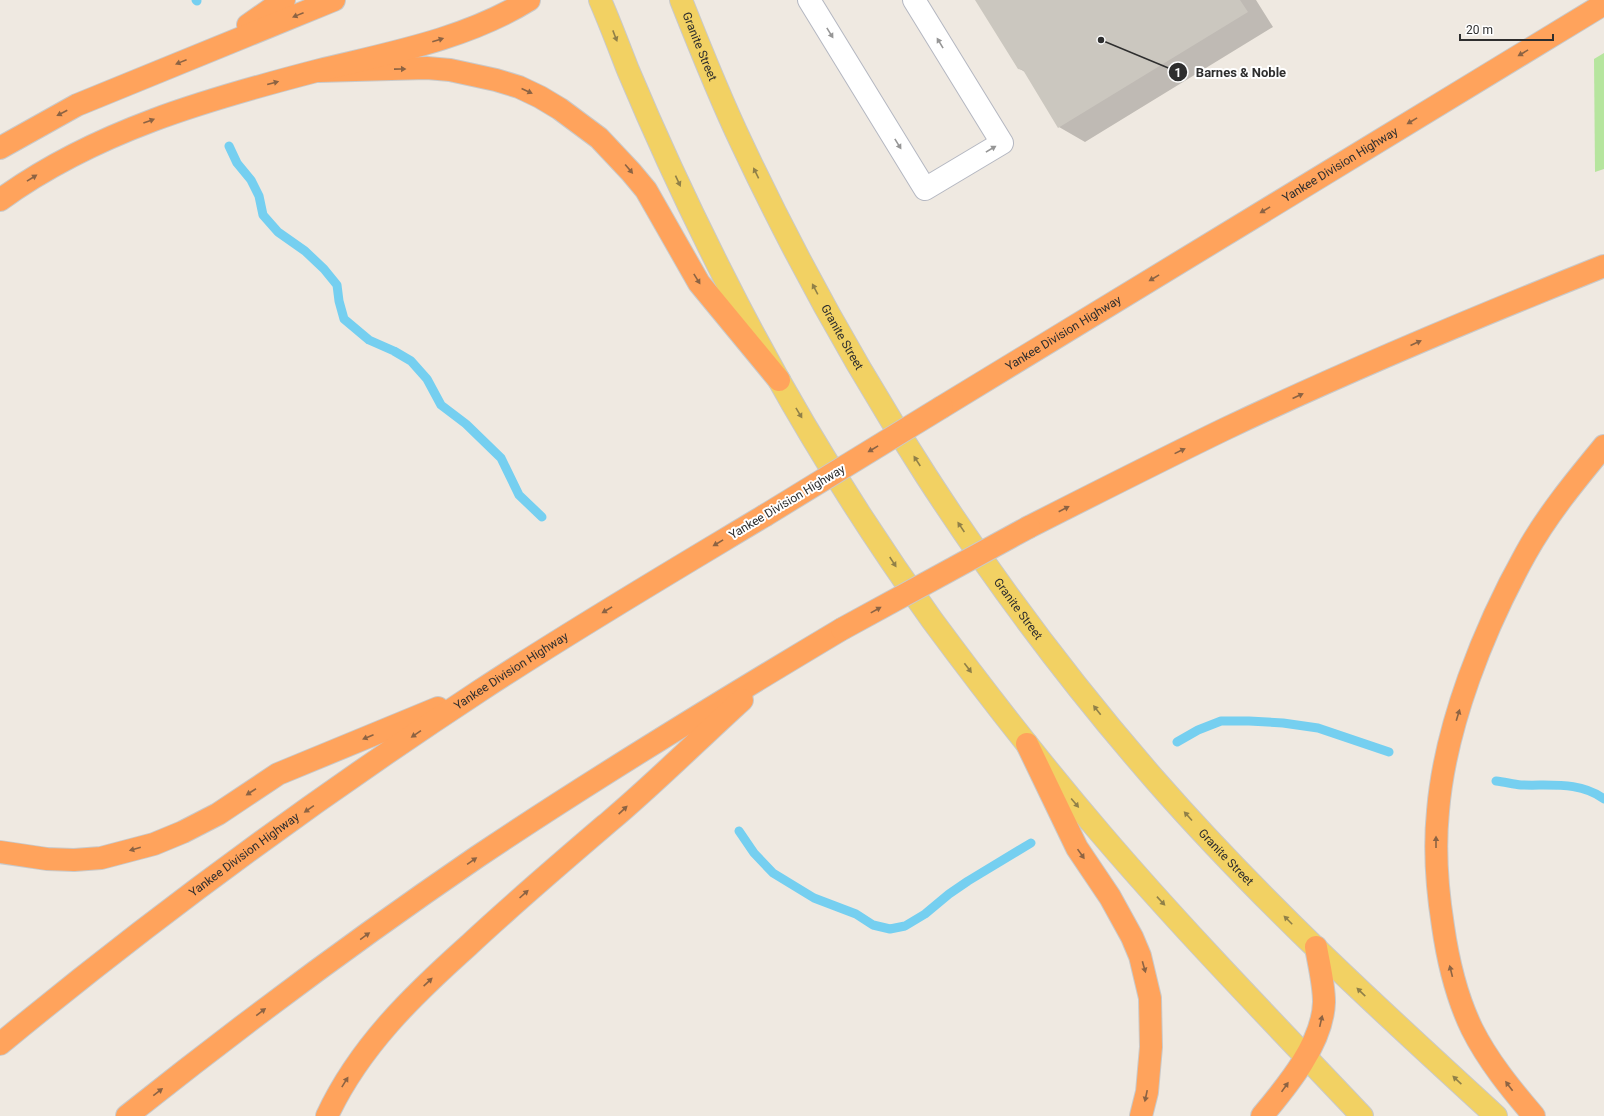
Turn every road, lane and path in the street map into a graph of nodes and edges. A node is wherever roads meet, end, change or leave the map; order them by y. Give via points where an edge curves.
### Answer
1 (284, 0) edge
2 (334, 0) edge
3 (529, 0) edge
4 (600, 0) edge
5 (681, 0) edge
6 (809, 0) edge
7 (914, 0) edge
8 (1604, 4) edge
9 (217, 47) junction
10 (319, 71) junction
11 (0, 148) edge
12 (0, 200) edge
13 (1604, 266) edge
14 (779, 380) junction
15 (1604, 446) edge
16 (778, 667) junction
17 (482, 690) junction
18 (1027, 744) junction
19 (0, 852) edge
20 (1316, 947) junction
21 (0, 1044) edge
22 (1306, 1056) junction
23 (1360, 1112) edge
24 (127, 1116) edge
25 (327, 1116) edge
26 (1141, 1116) edge
27 (1262, 1116) edge
28 (1496, 1116) edge
29 (1534, 1116) edge

1 - 9 highway
2 -> 9 highway
10 -> 3 highway via 450,36
4 -> 14 main road via 631,77 695,218
20 -> 5 main road, Granite Street via 1237,869 1121,740 1052,653 978,552 884,408 778,220 739,140
6 -> 7 lane via 925,189 1002,143
8 -> 17 highway, Yankee Division Highway, bridge via 573,631
9 -> 11 highway via 77,105
12 -> 10 highway via 82,150 140,124 205,102
10 -> 14 highway via 427,68 450,70 519,87 560,109 599,138 646,190 699,283
16 -> 13 highway, bridge via 842,629 1029,527 1226,429 1439,333
14 -> 18 main road via 837,477 899,572
29 -> 15 highway via 1514,1093 1485,1051 1465,1013 1456,988 1444,938 1438,889 1438,812 1445,764 1453,734 1474,667 1498,606 1526,552 1543,526
24 -> 16 highway via 208,1051 476,858 652,744
25 -> 16 highway via 344,1083 371,1044 420,989 529,890 612,820
17 -> 19 highway via 278,774 218,814 154,844 101,858 74,860
17 -> 21 highway, Yankee Division Highway via 392,750 209,881
18 -> 22 main road via 1116,851
18 -> 26 highway via 1077,848 1114,903 1140,956 1150,998 1152,1047 1148,1085
22 -> 20 highway via 1318,1032 1324,1002
28 -> 20 main road, Granite Street via 1382,1012
22 - 23 main road
27 -> 22 highway

